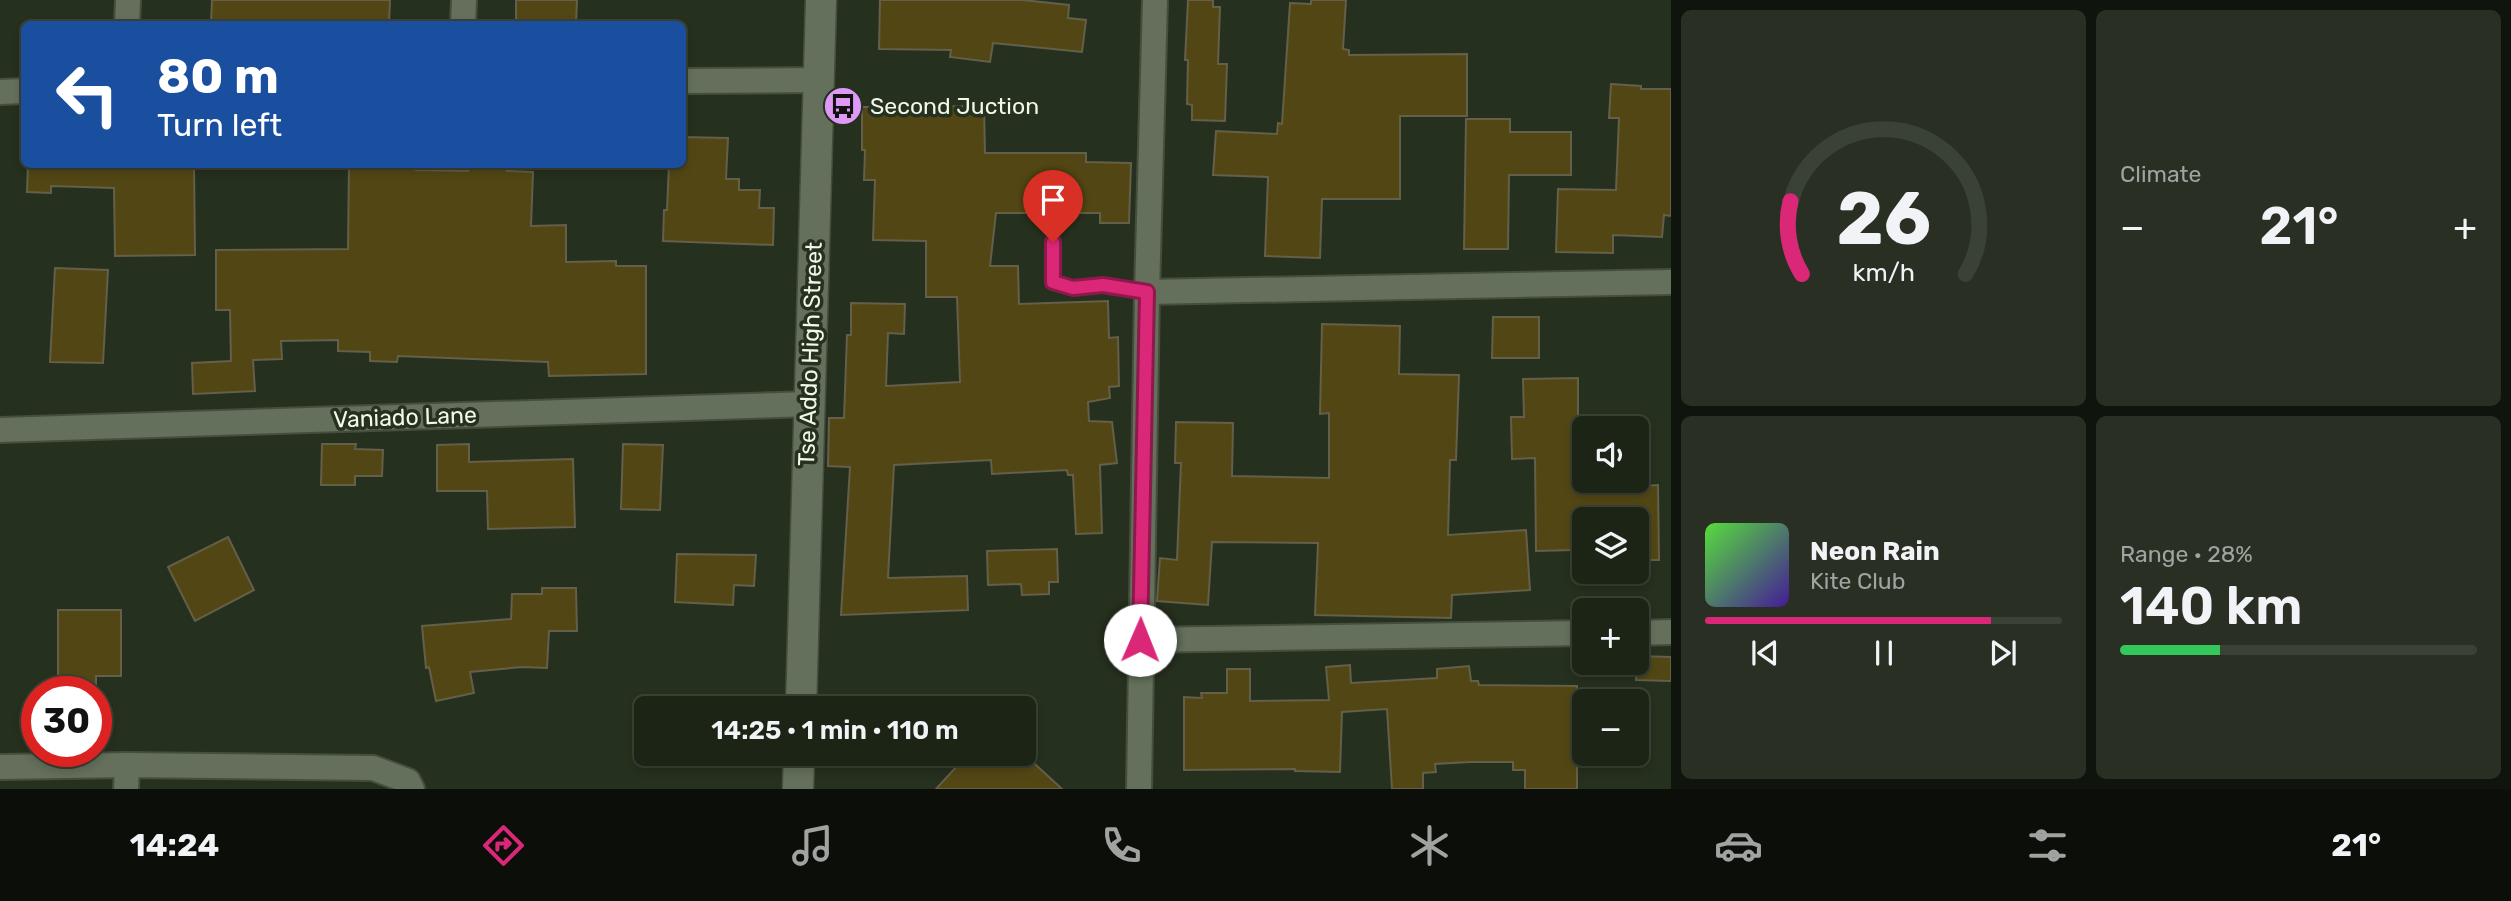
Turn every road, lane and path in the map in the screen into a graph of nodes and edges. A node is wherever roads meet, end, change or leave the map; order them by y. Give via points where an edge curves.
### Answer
1 (128, 0) edge
2 (464, 0) edge
3 (821, 0) edge
4 (1155, 0) edge
5 (127, 21) edge
6 (464, 21) edge
7 (818, 80) junction
8 (686, 81) edge
9 (21, 91) edge
10 (0, 92) edge
11 (1053, 242) dead end
12 (1671, 282) edge
13 (1147, 292) junction
14 (810, 404) junction
15 (0, 430) edge
16 (1671, 632) edge
17 (1572, 633) edge
18 (1649, 633) edge
19 (1140, 640) junction
20 (801, 696) edge
21 (799, 766) edge
22 (0, 767) edge
23 (126, 777) edge
24 (412, 789) edge
25 (798, 789) edge
26 (1139, 789) edge

1 - 5 street
2 - 6 street
3 - 7 street, Tse Addo High Street
4 - 13 street
7 - 8 street
7 - 14 street, Tse Addo High Street
9 - 10 street
11 - 13 lane via 1053,282 1073,288 1103,285
12 - 13 street
13 - 19 street
14 - 15 street, Vaniado Lane
14 - 20 street, Tse Addo High Street
16 - 18 street
17 - 19 street
19 - 26 street
21 - 25 street
22 - 23 street
23 - 24 street via 373,768 408,781

